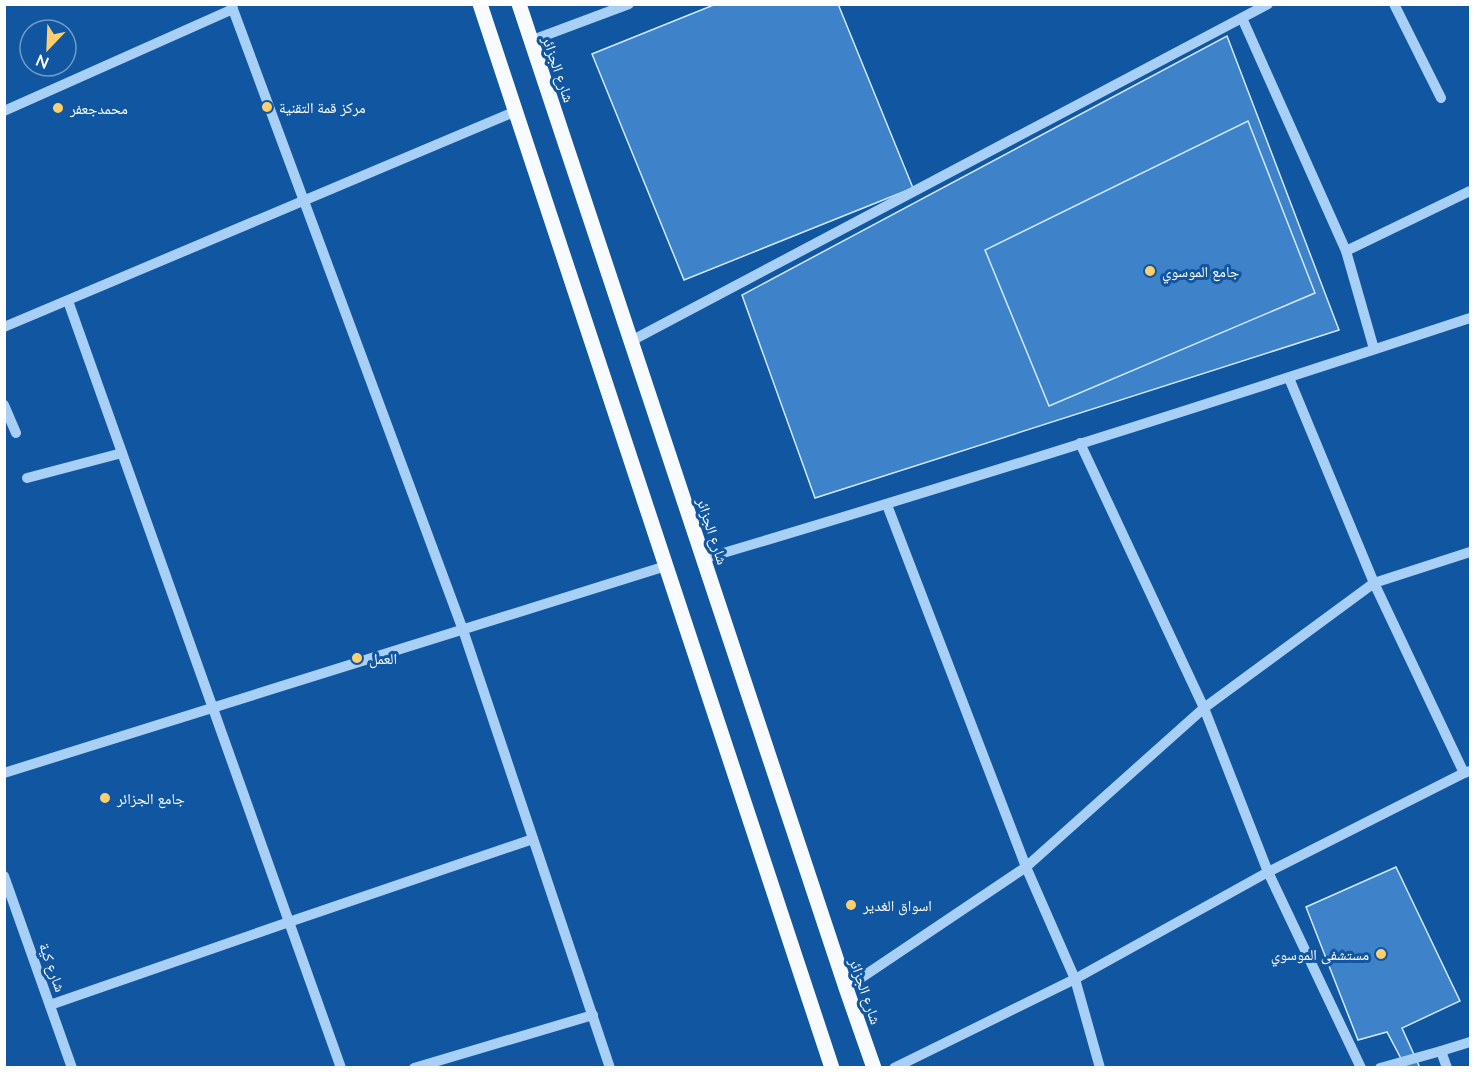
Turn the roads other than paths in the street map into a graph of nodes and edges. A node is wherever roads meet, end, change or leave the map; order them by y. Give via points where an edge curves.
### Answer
1 (480, 4) edge
2 (519, 4) edge
3 (629, 4) edge
4 (1268, 4) edge
5 (1394, 4) edge
6 (232, 7) edge
7 (1242, 18) junction
8 (530, 41) junction
9 (1441, 98) dead end
10 (4, 111) edge
11 (514, 112) junction
12 (1470, 191) edge
13 (304, 201) junction
14 (1347, 251) junction
15 (68, 301) junction
16 (1470, 318) edge
17 (4, 327) edge
18 (631, 340) junction
19 (1374, 350) junction
20 (1289, 378) junction
21 (4, 405) edge
22 (16, 433) dead end
23 (1080, 443) junction
24 (122, 453) junction
25 (27, 477) dead end
26 (887, 505) junction
27 (1470, 552) edge
28 (703, 559) junction
29 (666, 566) junction
30 (1374, 583) junction
31 (463, 630) junction
32 (212, 707) junction
33 (1203, 708) junction
34 (1467, 772) edge
35 (4, 773) edge
36 (533, 838) junction
37 (1026, 867) junction
38 (1268, 872) junction
39 (4, 876) edge
40 (289, 921) junction
41 (1075, 979) junction
42 (846, 988) junction
43 (50, 1005) junction
44 (593, 1015) junction
45 (1470, 1042) edge
46 (1441, 1051) junction
47 (72, 1068) edge
48 (341, 1068) edge
49 (414, 1068) edge
50 (610, 1068) edge
51 (832, 1068) edge
52 (873, 1068) edge
53 (894, 1068) edge
54 (1100, 1068) edge
55 (1361, 1068) edge
56 (1380, 1068) edge
57 (1447, 1068) edge

1 - 11 main road
2 - 8 main road, شارع الجزائر
3 - 8 street
4 - 7 street
5 - 9 street
6 - 10 street
6 - 13 street
7 - 14 street
7 - 18 street
8 - 18 main road, شارع الجزائر
11 - 13 street
11 - 29 main road
12 - 14 street
13 - 15 street
13 - 31 street
14 - 19 street
15 - 17 street
15 - 24 street
16 - 19 street
18 - 28 main road, شارع الجزائر
19 - 20 street
20 - 23 street
20 - 30 street
21 - 22 street
23 - 26 street
23 - 33 street
24 - 25 street
24 - 32 street
26 - 28 street
26 - 37 street
27 - 30 street
28 - 42 main road, شارع الجزائر
29 - 31 street
29 - 51 main road
30 - 33 street
30 - 34 street
31 - 32 street
31 - 36 street
32 - 35 street
32 - 40 street
33 - 37 street
33 - 38 street
34 - 38 street
36 - 40 street
36 - 44 street
37 - 41 street
37 - 42 street
38 - 41 street
38 - 55 street
39 - 43 street, شارع كية
40 - 43 street
40 - 48 street
41 - 53 street
41 - 54 street
42 - 52 main road, شارع الجزائر
43 - 47 street, شارع كية
44 - 49 street
44 - 50 street
45 - 46 street
46 - 56 street
46 - 57 street

